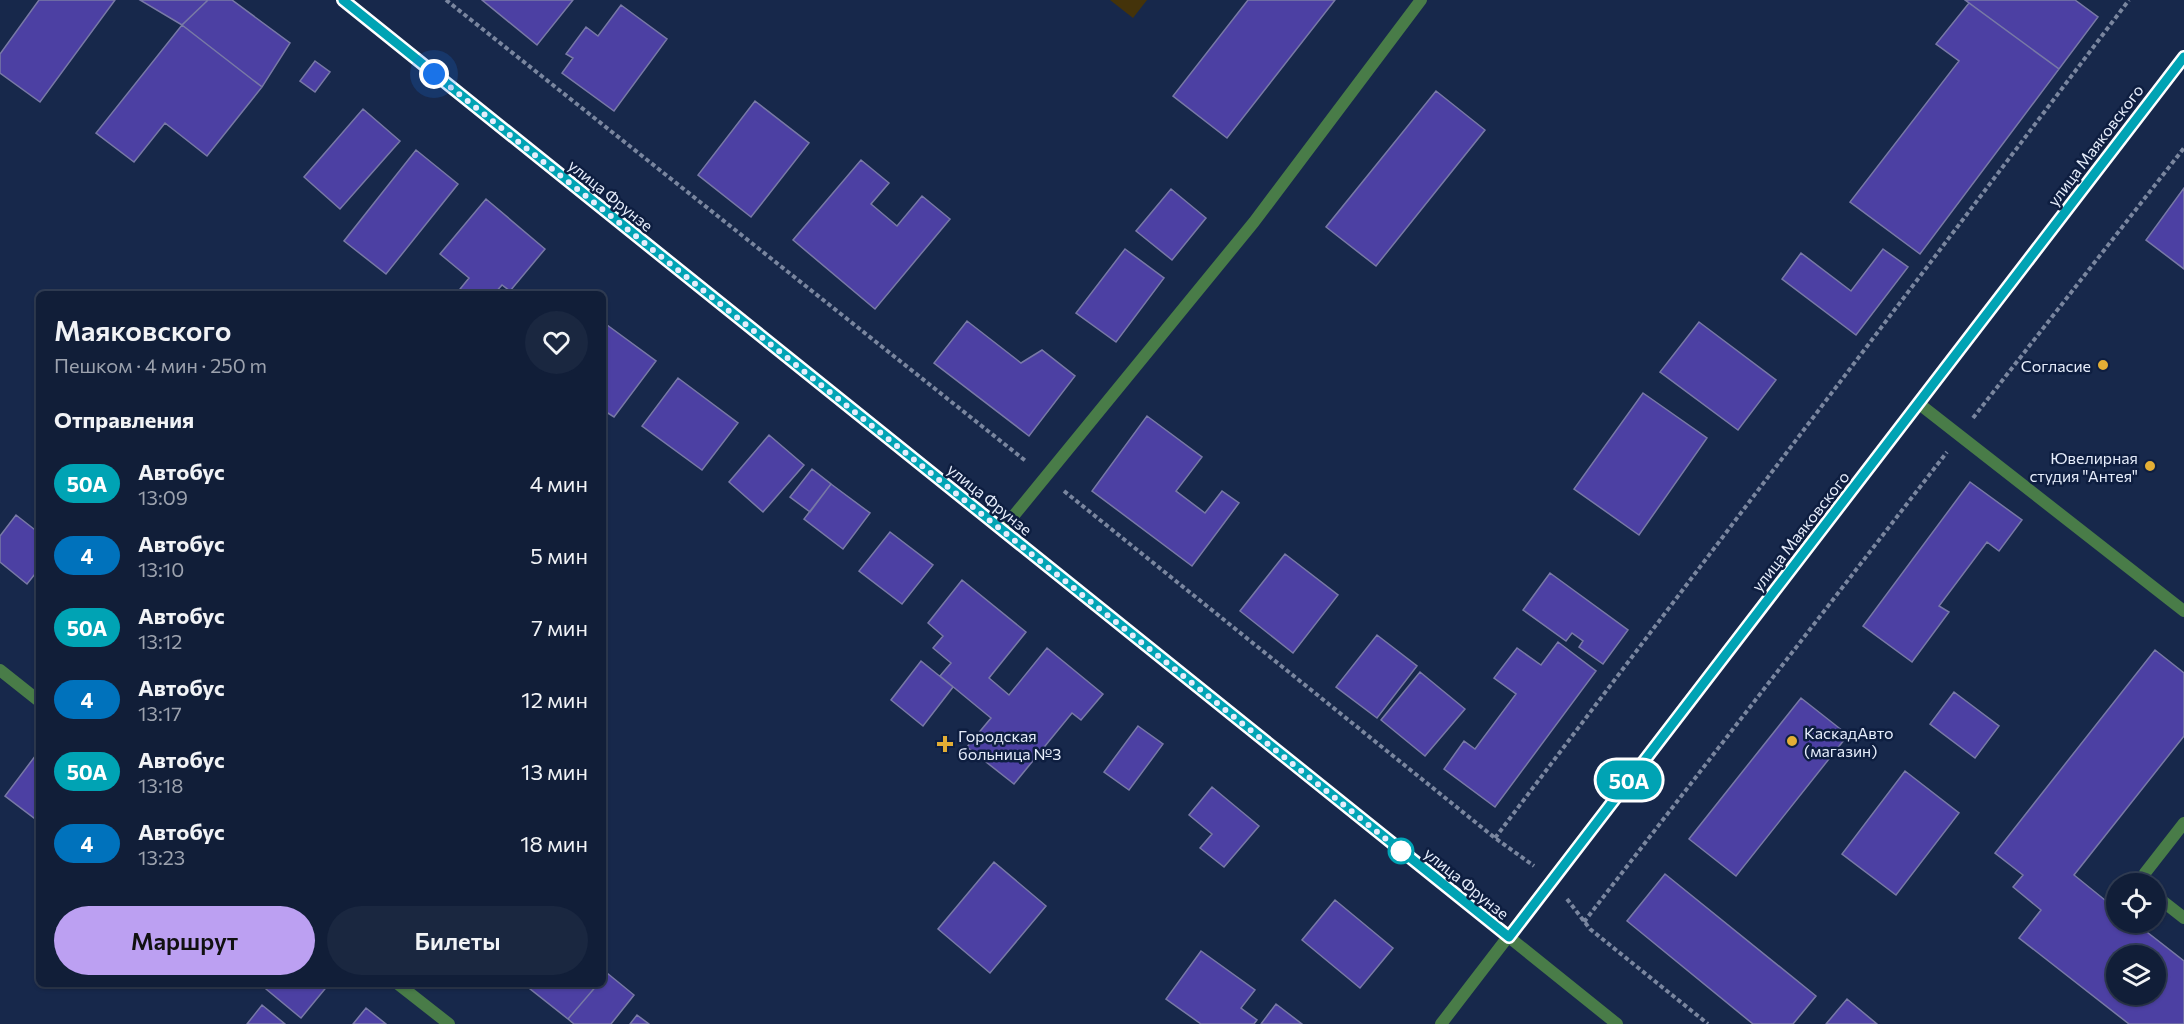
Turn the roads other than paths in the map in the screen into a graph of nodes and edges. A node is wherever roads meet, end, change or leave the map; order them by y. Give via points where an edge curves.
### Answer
1 (343, 0) edge
2 (1421, 0) edge
3 (2184, 57) edge
4 (1918, 403) junction
5 (1002, 530) junction
6 (2184, 610) edge
7 (0, 670) edge
8 (36, 699) edge
9 (2184, 823) edge
10 (2145, 873) edge
11 (2166, 904) edge
12 (2184, 918) edge
13 (1509, 937) junction
14 (403, 987) edge
15 (449, 1024) edge
16 (1440, 1024) edge
17 (1617, 1024) edge

1 - 5 street, улица Фрунзе
2 - 5 street via 1254,222
3 - 4 street, улица Маяковского
4 - 6 street
4 - 13 street, улица Маяковского
5 - 13 street, улица Фрунзе
7 - 8 street
9 - 10 street
11 - 12 street
13 - 16 street, улица Маяковского
13 - 17 street, улица Фрунзе
14 - 15 street

